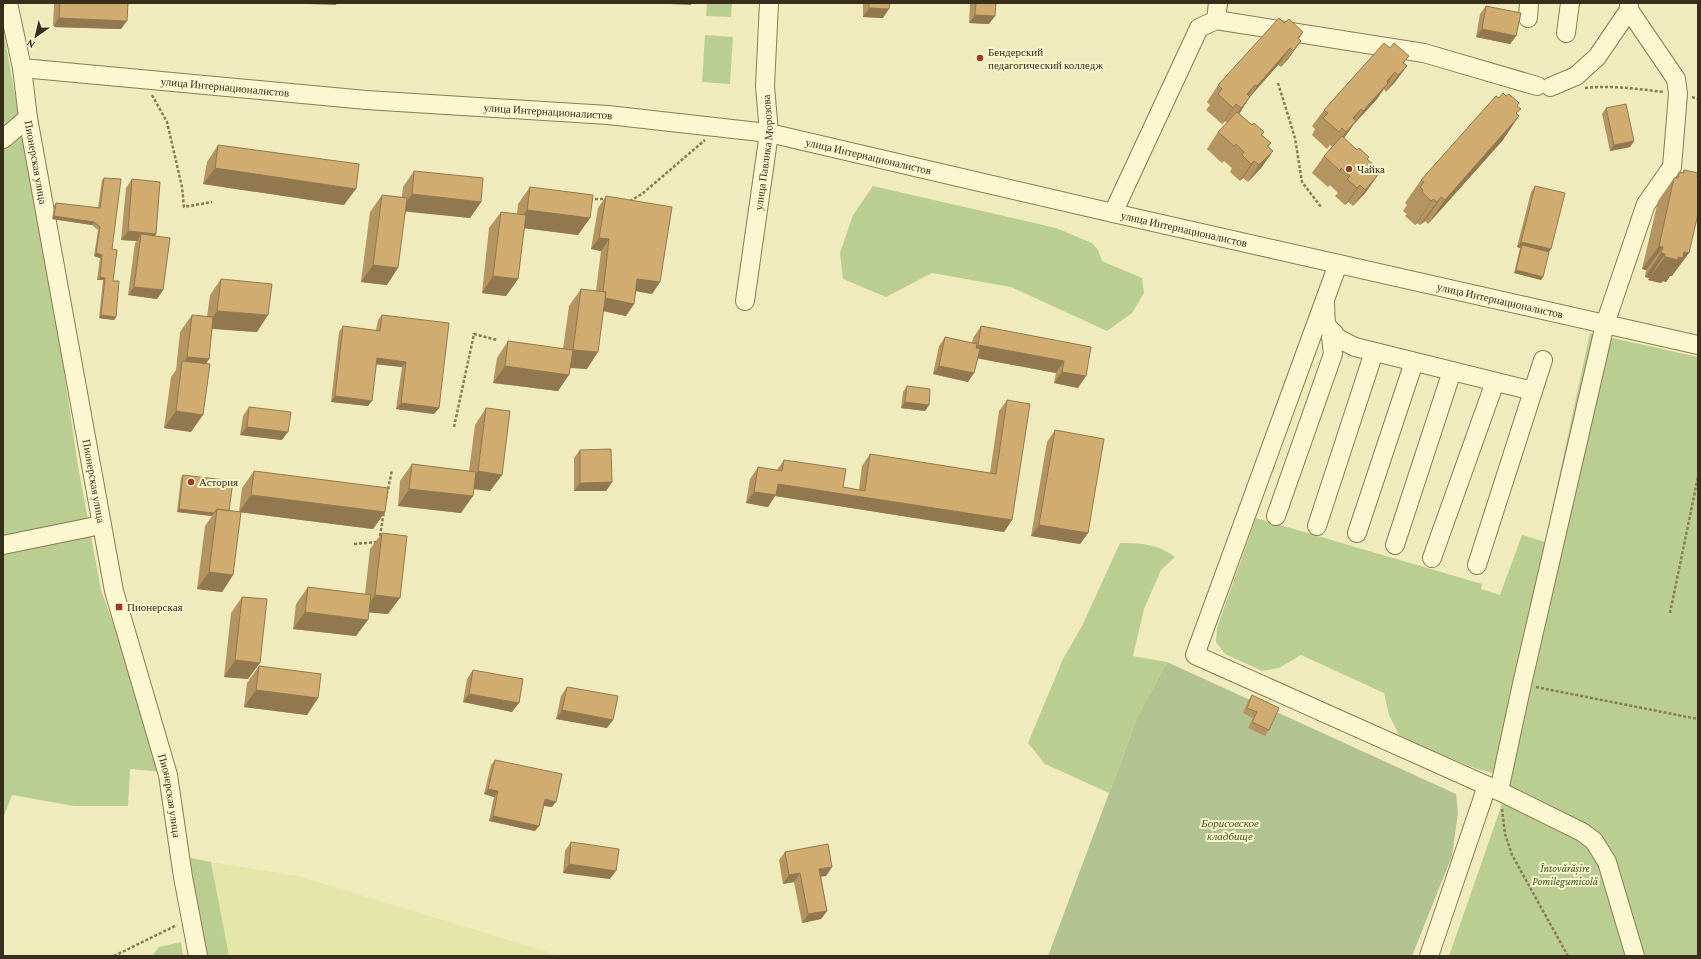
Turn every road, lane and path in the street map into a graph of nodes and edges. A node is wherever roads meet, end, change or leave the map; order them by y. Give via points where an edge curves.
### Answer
1 (8, 3) edge
2 (769, 3) edge
3 (1570, 3) edge
4 (1629, 7) edge
5 (1217, 11) edge
6 (1566, 33) dead end
7 (22, 68) junction
8 (142, 79) junction
9 (1278, 83) edge
10 (1584, 88) dead end
11 (1678, 94) junction
12 (28, 118) junction
13 (720, 128) junction
14 (769, 133) junction
15 (3, 139) edge
16 (595, 199) dead end
17 (610, 200) edge
18 (624, 201) edge
19 (212, 202) dead end
20 (1321, 207) dead end
21 (1113, 213) junction
22 (1338, 264) junction
23 (1325, 300) junction
24 (744, 301) dead end
25 (1606, 324) junction
26 (1334, 333) junction
27 (497, 340) dead end
28 (1698, 345) edge
29 (1374, 352) junction
30 (1544, 360) dead end
31 (1414, 362) junction
32 (1452, 371) junction
33 (1495, 382) junction
34 (1533, 391) junction
35 (454, 427) dead end
36 (392, 470) dead end
37 (1698, 477) edge
38 (386, 503) edge
39 (384, 509) edge
40 (1276, 516) dead end
41 (101, 525) junction
42 (1317, 526) dead end
43 (1357, 533) dead end
44 (354, 544) dead end
45 (3, 545) edge
46 (1395, 545) dead end
47 (1432, 558) dead end
48 (1476, 565) dead end
49 (1670, 613) dead end
50 (1522, 684) junction
51 (1698, 719) edge
52 (1493, 788) junction
53 (192, 918) junction
54 (114, 956) edge
55 (198, 956) edge
56 (1428, 956) edge
57 (1568, 956) edge
58 (1635, 956) edge

1 - 7 street, Пионерская улица
2 - 14 street, улица Павлика Морозова via 765,86
3 - 6 street
4 - 5 street via 1597,57 1576,76 1544,87 1424,53
4 - 11 street via 1676,79
5 - 21 street via 1200,28
7 - 8 street, улица Интернационалистов
7 - 12 street, Пионерская улица
8 - 13 street, улица Интернационалистов via 366,100 608,116
8 - 19 path via 167,122 184,207
9 - 20 path via 1295,138 1302,182
10 - 11 path via 1623,87
11 - 25 street via 1672,167 1646,204
12 - 15 street
12 - 41 street, Пионерская улица
13 - 14 street, улица Интернационалистов
13 - 18 path via 642,194 631,201
14 - 21 street, улица Интернационалистов
14 - 24 street, улица Павлика Морозова
16 - 17 path
21 - 22 street, улица Интернационалистов
22 - 23 street
22 - 25 street, улица Интернационалистов
23 - 26 street via 1326,325
23 - 52 street via 1195,655
25 - 28 street, улица Интернационалистов
25 - 50 street
26 - 29 street via 1339,339 1355,347
26 - 40 street via 1331,337 1333,354
27 - 35 path via 474,334
29 - 31 street
29 - 42 street
30 - 34 street
31 - 32 street
31 - 43 street
32 - 33 street
32 - 46 street
33 - 34 street
33 - 47 street
34 - 48 street
36 - 38 path
37 - 49 path
39 - 44 path via 380,542
41 - 45 street
41 - 53 street, Пионерская улица via 114,591 168,775 183,877
50 - 51 path
50 - 52 street
52 - 56 street
52 - 57 path via 1512,855
52 - 58 street via 1561,820 1594,841 1603,852 1612,873
53 - 54 path
53 - 55 street, Пионерская улица

